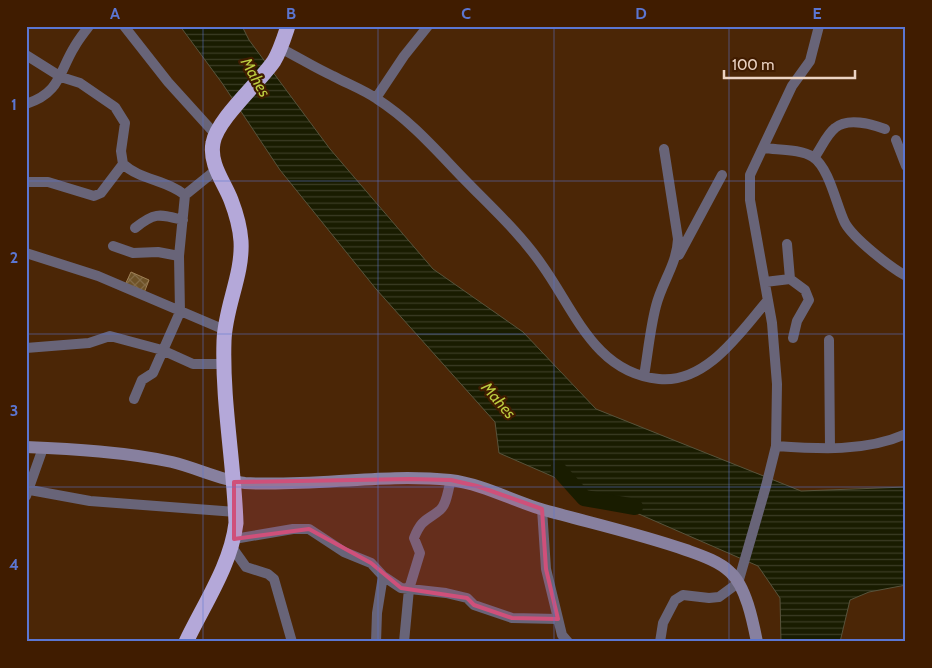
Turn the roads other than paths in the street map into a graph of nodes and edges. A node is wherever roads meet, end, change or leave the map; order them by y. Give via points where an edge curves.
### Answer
1 (89, 26) edge
2 (124, 26) edge
3 (288, 26) edge
4 (818, 26) edge
5 (427, 27) edge
6 (26, 54) edge
7 (277, 54) junction
8 (61, 77) junction
9 (376, 98) junction
10 (26, 104) edge
11 (885, 129) dead end
12 (216, 135) junction
13 (896, 140) dead end
14 (764, 148) junction
15 (664, 149) dead end
16 (814, 158) junction
17 (123, 164) junction
18 (906, 166) edge
19 (216, 170) junction
20 (722, 175) dead end
21 (26, 182) edge
22 (186, 195) junction
23 (183, 220) junction
24 (135, 228) dead end
25 (787, 244) dead end
26 (113, 246) dead end
27 (26, 253) edge
28 (180, 256) junction
29 (675, 262) junction
30 (906, 276) edge
31 (790, 278) junction
32 (765, 282) junction
33 (768, 300) junction
34 (180, 312) junction
35 (224, 330) junction
36 (793, 338) dead end
37 (829, 340) dead end
38 (26, 348) edge
39 (162, 350) junction
40 (224, 364) junction
41 (644, 376) junction
42 (134, 399) dead end
43 (906, 434) edge
44 (776, 446) junction
45 (26, 447) edge
46 (43, 448) junction
47 (830, 448) junction
48 (451, 480) junction
49 (234, 482) junction
50 (28, 493) edge
51 (542, 509) junction
52 (236, 512) junction
53 (233, 543) junction
54 (384, 576) junction
55 (738, 583) junction
56 (409, 589) junction
57 (558, 620) junction
58 (186, 642) edge
59 (292, 642) edge
60 (376, 642) edge
61 (404, 642) edge
62 (568, 642) edge
63 (660, 642) edge
64 (757, 642) edge

1 - 8 street via 74,47
2 - 12 street
3 - 7 highway
4 - 14 street via 810,61 792,86
5 - 9 street
6 - 8 street
7 - 9 street
7 - 12 highway
8 - 10 street via 39,100
8 - 17 street via 80,83 115,107 125,123 121,151
9 - 41 street via 408,122 520,236 593,345 613,362
11 - 16 street via 863,123 840,125 831,132
12 - 19 highway via 212,151
13 - 18 street
14 - 16 street via 801,152
14 - 32 street via 750,175 749,188
15 - 29 street via 678,239
16 - 30 street via 831,187 845,223 883,260
17 - 21 street via 101,193 94,196 48,182
17 - 22 street
19 - 22 street
19 - 35 highway via 232,202 241,243 238,275
20 - 29 street
22 - 23 street
23 - 24 street via 149,216
23 - 28 street
25 - 31 street
26 - 28 street via 133,254 158,252
27 - 34 street via 98,276
28 - 34 street
29 - 41 street via 656,304
31 - 32 street
31 - 36 street via 805,290 809,300 796,320
32 - 33 street
33 - 41 street via 729,345 700,368 671,380
33 - 44 street via 777,384
34 - 35 street
34 - 39 street via 170,339
35 - 40 highway
37 - 47 street
38 - 39 street via 89,343 110,336
39 - 40 street via 193,364
39 - 42 street via 153,373 142,380
40 - 49 highway
43 - 47 street via 877,444
44 - 47 street
44 - 55 street
45 - 46 street
46 - 49 street via 172,462
46 - 50 street
48 - 49 street
48 - 51 street
48 - 56 street via 444,505 427,517 414,538 420,553
49 - 52 highway
50 - 52 street
51 - 55 street via 703,556 730,572
51 - 57 street via 546,569
52 - 53 highway
53 - 54 street via 293,528 310,529 344,552 371,563
53 - 58 highway
53 - 59 street via 246,567 274,579
54 - 56 street via 401,588
54 - 60 street
55 - 63 street via 719,597 683,595 675,600 663,623
55 - 64 street via 751,614
56 - 57 street via 446,592 512,618
56 - 61 street
57 - 62 street via 562,635

